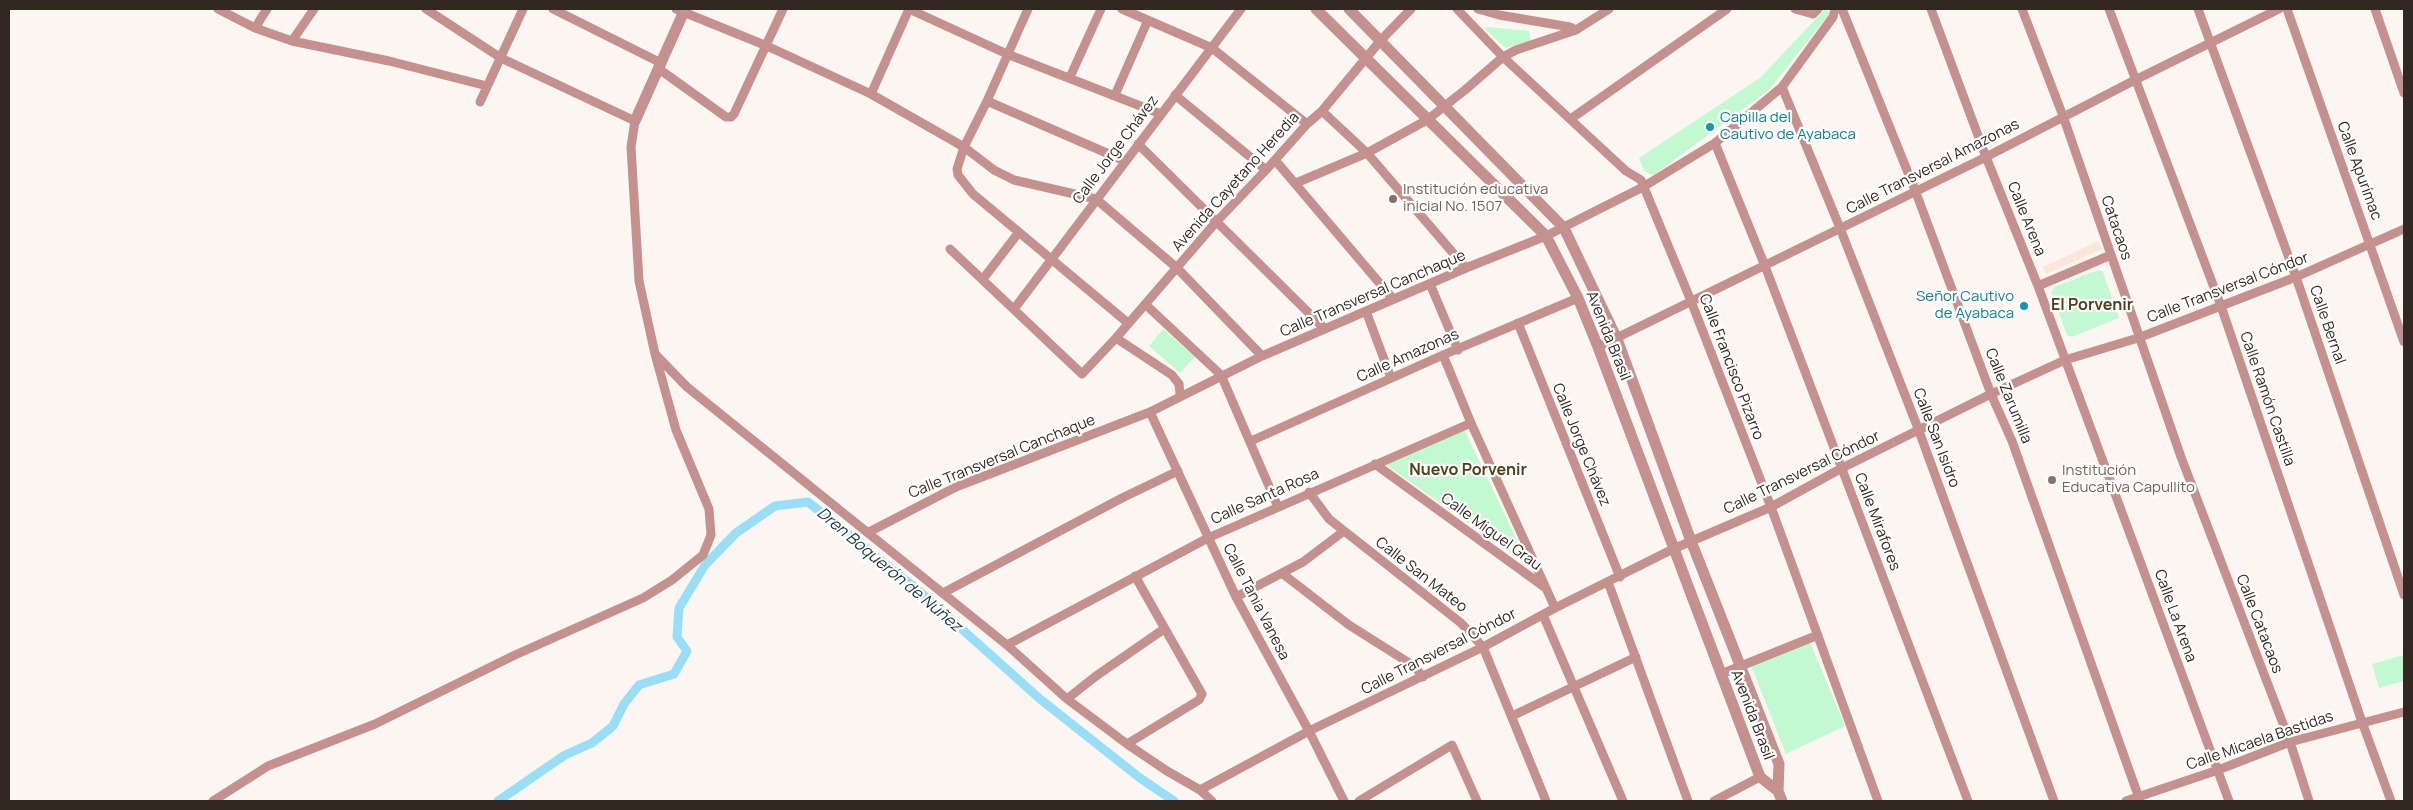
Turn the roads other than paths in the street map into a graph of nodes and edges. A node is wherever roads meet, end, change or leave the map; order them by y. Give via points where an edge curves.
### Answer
1 (218, 9) edge
2 (267, 9) edge
3 (314, 9) edge
4 (426, 9) edge
5 (523, 9) edge
6 (553, 9) edge
7 (783, 9) edge
8 (909, 9) edge
9 (1028, 9) edge
10 (1101, 9) edge
11 (1122, 9) edge
12 (1241, 9) edge
13 (1316, 9) edge
14 (1349, 9) edge
15 (1411, 9) edge
16 (1457, 9) edge
17 (1478, 9) edge
18 (1609, 9) edge
19 (1727, 9) edge
20 (1795, 9) edge
21 (1818, 9) edge
22 (1836, 9) edge
23 (1842, 9) edge
24 (1932, 9) edge
25 (2022, 9) edge
26 (2109, 9) edge
27 (2198, 9) edge
28 (2279, 9) edge
29 (2286, 9) edge
30 (2375, 9) edge
31 (682, 10) edge
32 (1148, 20) junction
33 (255, 28) junction
34 (1576, 30) junction
35 (1381, 40) junction
36 (292, 41) junction
37 (2210, 42) junction
38 (767, 46) junction
39 (1212, 48) junction
40 (1008, 54) junction
41 (1503, 57) junction
42 (501, 58) junction
43 (1366, 59) junction
44 (660, 66) junction
45 (1070, 77) junction
46 (2135, 80) junction
47 (487, 86) junction
48 (1782, 87) junction
49 (2404, 93) edge
50 (871, 94) junction
51 (1115, 95) junction
52 (1175, 95) junction
53 (988, 101) junction
54 (480, 102) dead end
55 (1444, 106) junction
56 (1322, 111) junction
57 (1161, 114) junction
58 (2063, 116) junction
59 (1572, 118) junction
60 (1426, 120) junction
61 (635, 121) junction
62 (1307, 124) junction
63 (1715, 143) junction
64 (1138, 144) junction
65 (964, 147) junction
66 (1367, 153) junction
67 (1986, 157) junction
68 (1275, 160) junction
69 (1125, 161) junction
70 (1266, 170) junction
71 (1296, 183) junction
72 (1643, 187) junction
73 (1915, 190) junction
74 (1096, 199) junction
75 (1217, 221) junction
76 (1564, 228) junction
77 (1840, 228) junction
78 (2404, 229) edge
79 (1019, 232) junction
80 (1546, 236) junction
81 (2370, 245) junction
82 (950, 249) dead end
83 (2111, 255) junction
84 (1052, 260) junction
85 (1765, 266) junction
86 (1177, 268) junction
87 (1466, 268) junction
88 (2296, 277) junction
89 (983, 279) junction
90 (1430, 284) junction
91 (2038, 286) junction
92 (1578, 298) junction
93 (1394, 299) junction
94 (1691, 301) junction
95 (1145, 304) junction
96 (2221, 306) junction
97 (1014, 309) junction
98 (1366, 311) junction
99 (1518, 323) junction
100 (1128, 324) junction
101 (1325, 330) junction
102 (1116, 338) junction
103 (2138, 338) junction
104 (1617, 339) junction
105 (2404, 342) edge
106 (1598, 347) junction
107 (1458, 350) junction
108 (655, 354) junction
109 (1443, 355) junction
110 (1262, 356) junction
111 (2066, 360) junction
112 (1221, 375) junction
113 (1391, 378) junction
114 (1180, 394) junction
115 (1991, 394) junction
116 (1150, 412) junction
117 (1471, 423) junction
118 (1919, 431) junction
119 (2096, 440) joint
120 (1251, 442) junction
121 (2181, 457) joint
122 (1375, 464) junction
123 (1842, 468) junction
124 (1178, 471) junction
125 (1309, 492) junction
126 (1278, 507) junction
127 (1771, 507) junction
128 (1344, 531) junction
129 (869, 532) junction
130 (1208, 538) junction
131 (1691, 541) junction
132 (1673, 549) junction
133 (1283, 574) junction
134 (1135, 576) junction
135 (1620, 577) junction
136 (1608, 582) junction
137 (1543, 586) junction
138 (943, 593) junction
139 (2404, 595) edge
140 (1236, 597) junction
141 (1555, 608) junction
142 (1543, 615) junction
143 (1164, 629) junction
144 (1818, 635) junction
145 (1007, 644) junction
146 (1483, 646) junction
147 (1636, 657) junction
148 (1741, 666) junction
149 (1721, 674) junction
150 (1422, 676) junction
151 (1573, 685) junction
152 (1067, 699) junction
153 (2404, 712) edge
154 (1512, 716) junction
155 (2362, 722) junction
156 (1309, 731) junction
157 (2290, 742) junction
158 (1127, 744) junction
159 (2218, 770) junction
160 (1760, 776) junction
161 (1200, 790) junction
162 (1780, 796) edge
163 (2139, 798) junction
164 (213, 801) edge
165 (1212, 801) edge
166 (1344, 801) edge
167 (1359, 801) edge
168 (1477, 801) edge
169 (1546, 801) edge
170 (1623, 801) edge
171 (1688, 801) edge
172 (1714, 801) edge
173 (1878, 801) edge
174 (1968, 801) edge
175 (2054, 801) edge
176 (2126, 801) edge
177 (2229, 801) edge
178 (2309, 801) edge
179 (2391, 801) edge

1 - 33 street
2 - 33 street
3 - 36 street
4 - 42 street
5 - 42 street
6 - 44 street
7 - 38 street
8 - 40 street
8 - 50 street
9 - 40 street
10 - 45 street
11 - 32 street
12 - 39 street, Calle Jorge Chávez
13 - 43 street, Avenida Brasil
14 - 35 street, Avenida Brasil
15 - 35 street, Avenida Cayetano Heredia
16 - 41 street, Calle Francisco Pizarro
17 - 34 street
18 - 34 street
19 - 59 street
20 - 21 street via 1813,14
22 - 48 street, Calle Transversal Canchaque
23 - 73 street, Calle Zarumilla
24 - 67 street, Calle Arena
25 - 58 street, Catacaos
26 - 46 street, Calle Ramón Castilla
27 - 37 street, Calle Bernal
28 - 37 street, Calle Transversal Amazonas
29 - 81 street, Calle Apurímac
30 - 49 street
31 - 38 street
31 - 44 street
32 - 39 street
32 - 51 street
33 - 36 street
34 - 41 street
35 - 43 street, Avenida Cayetano Heredia
35 - 55 street, Avenida Brasil
36 - 47 street
37 - 46 street, Calle Transversal Amazonas
37 - 88 street, Calle Bernal
38 - 44 street via 730,117
38 - 50 street
39 - 52 street, Calle Jorge Chávez
39 - 62 street
40 - 45 street
40 - 53 street
41 - 55 street
41 - 59 street, Calle Francisco Pizarro
42 - 47 street
42 - 61 street
43 - 56 street, Avenida Cayetano Heredia
43 - 60 street, Avenida Brasil
44 - 61 street
45 - 51 street
46 - 58 street, Calle Transversal Amazonas
46 - 96 street, Calle Ramón Castilla
47 - 54 street
48 - 63 street, Calle Transversal Canchaque
48 - 77 street, Calle San Isidro
50 - 65 street
51 - 57 street
52 - 57 street, Calle Jorge Chávez
52 - 70 street
53 - 65 street
53 - 69 street
55 - 60 street
55 - 76 street, Avenida Brasil
56 - 62 street, Avenida Cayetano Heredia
56 - 66 street
57 - 64 street, Calle Jorge Chávez
58 - 67 street, Calle Transversal Amazonas
58 - 83 street, Catacaos
59 - 72 street, Calle Francisco Pizarro via 1626,171 1641,180
60 - 66 street
60 - 80 street, Avenida Brasil
61 - 108 street via 631,147 639,281
62 - 68 street, Avenida Cayetano Heredia
63 - 72 street, Calle Transversal Canchaque
63 - 85 street, Calle Mirafores
64 - 69 street, Calle Jorge Chávez
64 - 75 street
65 - 74 street via 994,170 1014,180
65 - 79 street via 957,169 962,182
66 - 71 street
66 - 87 street
67 - 73 street, Calle Transversal Amazonas
67 - 91 street, Calle Arena
68 - 70 street, Avenida Cayetano Heredia
68 - 71 street
69 - 74 street, Calle Jorge Chávez
70 - 75 street, Avenida Cayetano Heredia
71 - 93 street
72 - 76 street, Calle Transversal Canchaque
72 - 94 street, Calle Francisco Pizarro
73 - 77 street, Calle Transversal Amazonas
73 - 115 street, Calle Zarumilla
74 - 84 street, Calle Jorge Chávez
74 - 86 street
75 - 86 street, Avenida Cayetano Heredia
75 - 101 street
76 - 80 street, Calle Transversal Canchaque
76 - 104 street, Avenida Brasil
77 - 85 street, Calle Transversal Amazonas
77 - 118 street, Calle San Isidro
78 - 81 street, Calle Transversal Cóndor
79 - 84 street
79 - 89 street
80 - 87 street, Calle Transversal Canchaque
80 - 92 street, Avenida Brasil
81 - 88 street, Calle Transversal Cóndor
81 - 105 street, Calle Apurímac
82 - 89 street
83 - 91 street
83 - 103 street, Catacaos
84 - 97 street, Calle Jorge Chávez
84 - 100 street
85 - 94 street, Calle Transversal Amazonas
85 - 123 street, Calle Mirafores
86 - 95 street, Avenida Cayetano Heredia
86 - 110 street
87 - 90 street, Calle Transversal Canchaque
88 - 96 street, Calle Transversal Cóndor
88 - 139 street, Calle Bernal
89 - 97 street
90 - 93 street, Calle Transversal Canchaque
90 - 107 street
91 - 111 street, Calle Arena
92 - 99 street, Calle Amazonas
92 - 106 street, Avenida Brasil
93 - 98 street, Calle Transversal Canchaque
94 - 104 street, Calle Transversal Amazonas
94 - 127 street, Calle Francisco Pizarro
95 - 100 street, Avenida Cayetano Heredia
95 - 112 street
96 - 103 street, Calle Transversal Cóndor
96 - 155 street, Calle Ramón Castilla
97 - 102 street, Avenida Cayetano Heredia via 1082,374
98 - 101 street, Calle Transversal Canchaque
98 - 113 street
99 - 107 street, Calle Amazonas
99 - 135 street, Calle Jorge Chávez
100 - 102 street, Avenida Cayetano Heredia
101 - 110 street, Calle Transversal Canchaque
102 - 114 street via 1172,375 1179,384
103 - 111 street, Calle Transversal Cóndor
103 - 121 street, Catacaos
104 - 106 street, Calle Transversal Amazonas
104 - 131 street, Avenida Brasil
106 - 132 street, Avenida Brasil
107 - 109 street, Calle Amazonas
108 - 129 street via 725,419
108 - 164 street via 676,430 709,509 711,534 703,554 672,580 643,598 515,655 376,724 268,766
109 - 113 street, Calle Amazonas
109 - 117 street
110 - 112 street, Calle Transversal Canchaque
111 - 115 street, Calle Transversal Cóndor
111 - 119 street, Calle Arena
112 - 114 street, Calle Transversal Canchaque
112 - 120 street
113 - 120 street, Calle Amazonas
114 - 116 street, Calle Transversal Canchaque
115 - 118 street, Calle Transversal Cóndor
115 - 163 street, Calle Zarumilla via 2012,441
116 - 124 street, Calle Tania Vanesa
116 - 129 street, Calle Transversal Canchaque via 956,487
117 - 122 street, Calle Santa Rosa
117 - 137 street
118 - 123 street, Calle Transversal Cóndor
118 - 175 street, Calle San Isidro
119 - 159 street, Calle La Arena
120 - 126 street
121 - 157 street, Calle Catacaos
122 - 125 street, Calle Santa Rosa
122 - 137 street, Calle Miguel Grau
123 - 127 street, Calle Transversal Cóndor
123 - 174 street, Calle Mirafores
124 - 130 street, Calle Tania Vanesa
124 - 138 street
125 - 126 street, Calle Santa Rosa
125 - 128 street, Calle San Mateo via 1322,512
126 - 130 street, Calle Santa Rosa
127 - 131 street, Calle Transversal Cóndor
127 - 144 street, Calle Francisco Pizarro
128 - 133 street
128 - 146 street, Calle San Mateo via 1461,623
129 - 138 street
130 - 134 street, Calle Santa Rosa
130 - 140 street, Calle Tania Vanesa
131 - 132 street, Calle Transversal Cóndor
131 - 148 street, Avenida Brasil
132 - 135 street, Calle Transversal Cóndor
132 - 149 street, Avenida Brasil
133 - 140 street
133 - 150 street via 1349,625 1414,666
134 - 143 street
134 - 145 street, Calle Santa Rosa
135 - 136 street, Calle Transversal Cóndor
136 - 141 street, Calle Transversal Cóndor
136 - 147 street
137 - 141 street
138 - 145 street
140 - 156 street, Calle Tania Vanesa
141 - 142 street, Calle Transversal Cóndor
142 - 146 street, Calle Transversal Cóndor
142 - 151 street
143 - 152 street
143 - 158 street via 1202,697
144 - 148 street
144 - 173 street, Calle Francisco Pizarro
145 - 152 street
146 - 150 street, Calle Transversal Cóndor
146 - 154 street, Calle San Mateo
147 - 151 street
147 - 171 street
148 - 149 street
148 - 162 street, Avenida Brasil via 1780,764
149 - 160 street, Avenida Brasil
150 - 156 street, Calle Transversal Cóndor
151 - 154 street
151 - 170 street
152 - 158 street
153 - 155 street, Calle Micaela Bastidas
154 - 169 street, Calle San Mateo
155 - 157 street, Calle Micaela Bastidas
155 - 179 street, Calle Ramón Castilla
156 - 161 street, Calle Transversal Cóndor
156 - 166 street, Calle Tania Vanesa
157 - 159 street, Calle Micaela Bastidas
157 - 178 street, Calle Catacaos
158 - 161 street
159 - 163 street, Calle Micaela Bastidas
159 - 177 street, Calle La Arena
160 - 162 street, Avenida Brasil
160 - 172 street
161 - 165 street
163 - 176 street, Calle Micaela Bastidas
167 - 168 street via 1452,745

